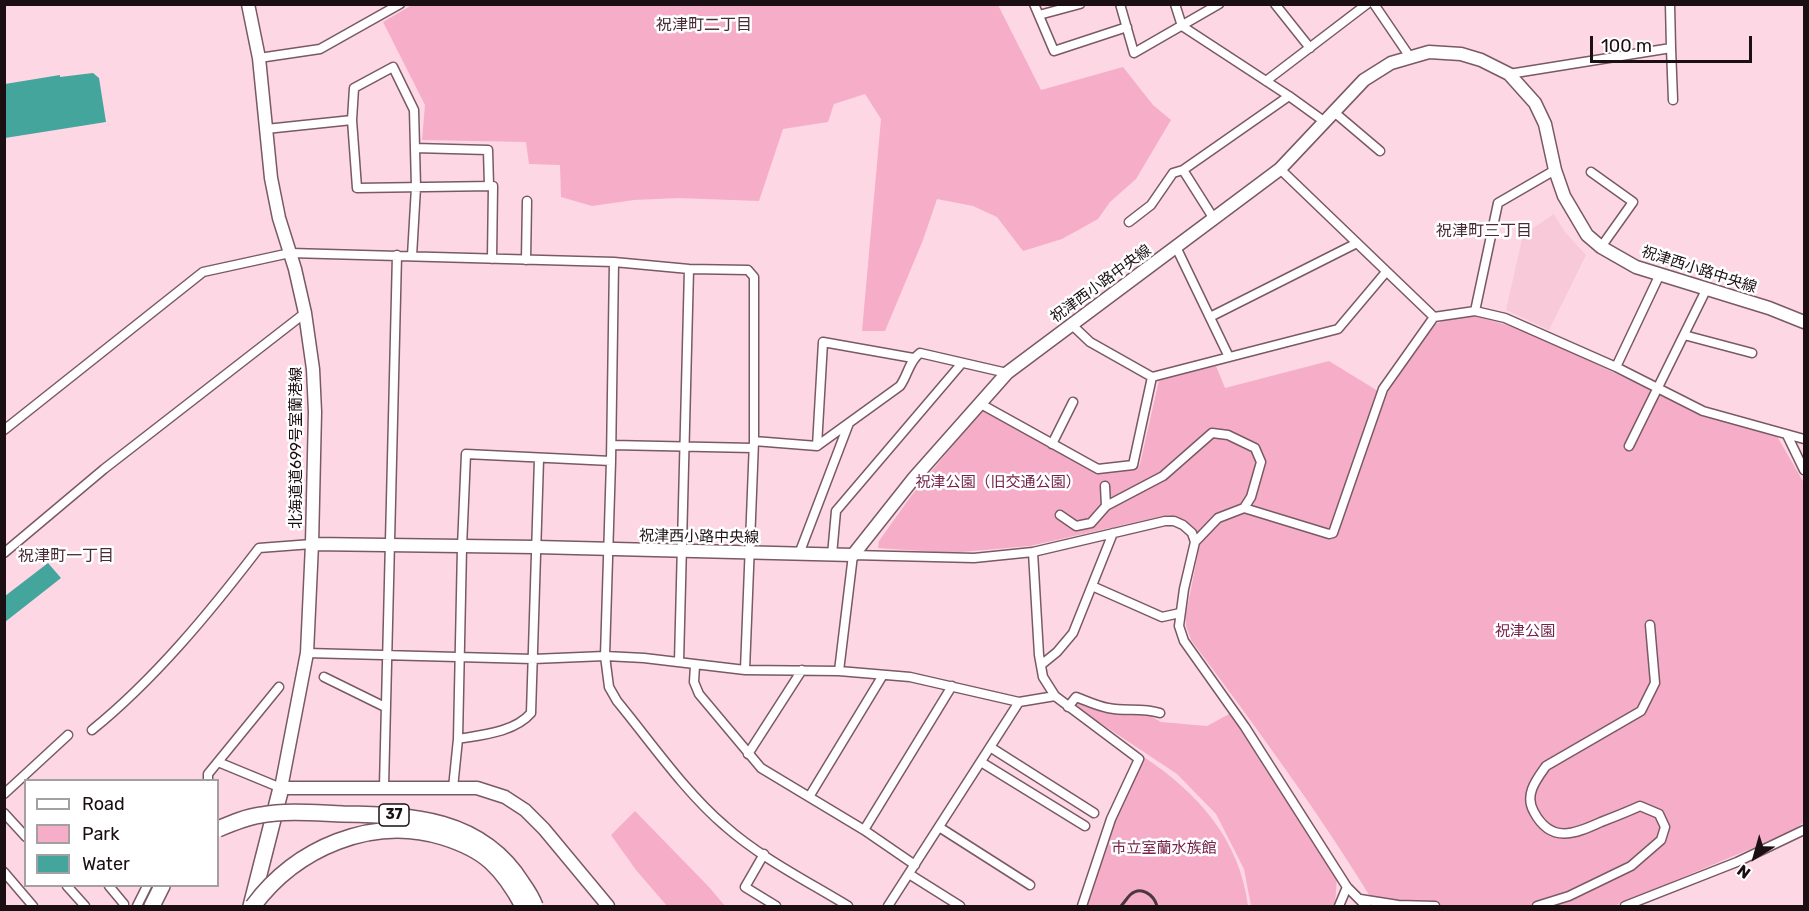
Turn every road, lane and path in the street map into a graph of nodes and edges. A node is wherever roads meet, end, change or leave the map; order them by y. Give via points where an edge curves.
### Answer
1 (248, 4) edge
2 (400, 4) edge
3 (1034, 4) edge
4 (1080, 4) edge
5 (1120, 4) edge
6 (1174, 4) edge
7 (1219, 4) edge
8 (1275, 4) edge
9 (1367, 4) edge
10 (1374, 4) edge
11 (1670, 4) edge
12 (1040, 15) junction
13 (1127, 27) junction
14 (1182, 27) junction
15 (1310, 48) junction
16 (1671, 48) junction
17 (1410, 57) junction
18 (259, 58) junction
19 (1509, 74) junction
20 (1266, 81) junction
21 (1289, 96) junction
22 (1673, 100) dead end
23 (1329, 117) junction
24 (352, 120) junction
25 (266, 129) junction
26 (415, 148) junction
27 (1380, 151) dead end
28 (1280, 169) junction
29 (1182, 170) junction
30 (1555, 170) junction
31 (1591, 172) dead end
32 (489, 186) junction
33 (416, 187) junction
34 (527, 201) dead end
35 (1214, 219) junction
36 (1129, 222) dead end
37 (1357, 243) junction
38 (1176, 247) junction
39 (1601, 247) junction
40 (290, 253) junction
41 (397, 255) junction
42 (412, 256) junction
43 (492, 259) junction
44 (526, 260) junction
45 (614, 262) junction
46 (689, 269) junction
47 (1386, 272) junction
48 (1660, 274) junction
49 (1707, 288) junction
50 (1475, 311) junction
51 (305, 313) junction
52 (1210, 317) junction
53 (1434, 317) junction
54 (1804, 321) edge
55 (1071, 324) junction
56 (1684, 335) junction
57 (1752, 353) dead end
58 (1229, 357) junction
59 (913, 358) junction
60 (962, 363) junction
61 (1616, 367) junction
62 (1007, 373) junction
63 (1152, 377) junction
64 (1659, 387) junction
65 (1073, 402) dead end
66 (978, 403) junction
67 (849, 423) junction
68 (4, 430) edge
69 (1787, 435) junction
70 (1804, 439) edge
71 (1052, 444) junction
72 (612, 445) junction
73 (753, 445) junction
74 (817, 446) junction
75 (1629, 446) dead end
76 (685, 447) junction
77 (539, 459) junction
78 (611, 461) junction
79 (1804, 470) edge
80 (1105, 486) dead end
81 (1106, 506) junction
82 (1244, 508) junction
83 (1060, 515) dead end
84 (1113, 533) junction
85 (1195, 542) junction
86 (312, 544) junction
87 (390, 545) junction
88 (462, 547) junction
89 (536, 547) junction
90 (608, 550) junction
91 (682, 552) junction
92 (1033, 552) junction
93 (4, 553) edge
94 (749, 553) junction
95 (799, 554) junction
96 (832, 555) junction
97 (854, 555) junction
98 (1092, 586) junction
99 (1180, 613) junction
100 (1650, 625) dead end
101 (307, 654) junction
102 (605, 656) junction
103 (386, 657) junction
104 (459, 658) junction
105 (533, 659) junction
106 (679, 662) junction
107 (695, 665) junction
108 (1041, 665) junction
109 (745, 670) junction
110 (802, 670) junction
111 (839, 671) junction
112 (883, 675) junction
113 (324, 677) dead end
114 (952, 686) junction
115 (279, 687) dead end
116 (1055, 696) junction
117 (1019, 702) junction
118 (385, 707) junction
119 (1068, 707) junction
120 (1160, 713) dead end
121 (92, 730) dead end
122 (68, 735) dead end
123 (458, 739) junction
124 (990, 747) junction
125 (748, 754) junction
126 (218, 762) junction
127 (981, 762) junction
128 (26, 779) edge
129 (208, 779) edge
130 (23, 782) edge
131 (384, 787) junction
132 (281, 788) junction
133 (453, 788) junction
134 (4, 794) edge
135 (808, 797) junction
136 (4, 813) edge
137 (1094, 813) dead end
138 (1085, 826) dead end
139 (939, 827) junction
140 (219, 829) edge
141 (864, 830) junction
142 (1804, 830) edge
143 (24, 835) edge
144 (764, 854) junction
145 (915, 865) junction
146 (4, 872) edge
147 (909, 874) junction
148 (1030, 885) dead end
149 (69, 887) edge
150 (111, 887) edge
151 (146, 887) edge
152 (161, 887) edge
153 (1347, 887) junction
154 (1359, 899) junction
155 (124, 904) dead end
156 (33, 906) edge
157 (85, 906) edge
158 (137, 906) edge
159 (152, 906) edge
160 (252, 906) edge
161 (260, 906) edge
162 (523, 906) edge
163 (536, 906) edge
164 (608, 906) edge
165 (776, 906) edge
166 (848, 906) edge
167 (888, 906) edge
168 (960, 906) edge
169 (1082, 906) edge
170 (1339, 906) edge
171 (1366, 906) edge
172 (1436, 906) edge
173 (1537, 906) edge
174 (1625, 906) edge

1 - 18 main road, 北海道道699号室蘭港線
2 - 18 street via 320,49
3 - 12 street
4 - 12 street
5 - 13 street
6 - 14 street
7 - 14 street
8 - 15 street
9 - 15 street
10 - 17 street
11 - 16 street
12 - 13 street via 1054,51
13 - 14 street via 1134,53
14 - 20 street
15 - 20 street
16 - 19 street
16 - 22 street
17 - 19 main road, 祝津西小路中央線 via 1429,52 1461,54
17 - 23 main road, 祝津西小路中央線 via 1379,69 1364,80
18 - 25 main road, 北海道道699号室蘭港線
19 - 30 main road, 祝津西小路中央線 via 1541,114
20 - 21 street
21 - 23 street
21 - 29 street
23 - 27 street
23 - 28 main road, 祝津西小路中央線
24 - 25 street
24 - 26 street via 354,88 393,67 414,110
24 - 33 street via 357,188
25 - 40 main road, 北海道道699号室蘭港線 via 273,188
26 - 32 street via 488,150
26 - 33 street
28 - 35 main road, 祝津西小路中央線
28 - 37 street
29 - 35 street
29 - 36 street via 1173,173 1151,205
30 - 39 main road, 祝津西小路中央線 via 1578,223
30 - 50 street via 1498,203
31 - 39 street via 1632,202
32 - 33 street
32 - 43 street via 493,186
33 - 42 street
34 - 44 street
35 - 38 main road, 祝津西小路中央線
37 - 47 street
37 - 52 street
38 - 52 street
38 - 55 main road, 祝津西小路中央線
39 - 48 main road, 祝津西小路中央線 via 1636,267
40 - 41 street
40 - 51 main road, 北海道道699号室蘭港線
40 - 68 street via 204,272
41 - 42 street
41 - 87 street
42 - 43 street
43 - 44 street
44 - 45 street
45 - 46 street
45 - 72 street
46 - 73 street via 748,270 754,277
46 - 76 street
47 - 53 street
47 - 58 street via 1338,329
48 - 49 main road, 祝津西小路中央線
48 - 61 street
49 - 54 main road, 祝津西小路中央線
49 - 56 street
50 - 53 street
50 - 61 street via 1505,318
51 - 86 main road, 北海道道699号室蘭港線 via 315,412
51 - 93 street via 104,469
52 - 58 street
53 - 82 street via 1383,389 1333,533
55 - 62 main road, 祝津西小路中央線
55 - 63 street via 1090,342
56 - 57 street
56 - 64 street
58 - 63 street
59 - 60 street via 920,353
59 - 67 street via 900,386
59 - 74 street via 823,342
60 - 62 street
60 - 96 street via 836,511
61 - 64 street
62 - 66 main road, 祝津西小路中央線
63 - 71 street via 1133,465 1098,469
64 - 69 street via 1703,411
64 - 75 street
65 - 71 street
66 - 71 street
66 - 97 main road, 祝津西小路中央線
67 - 74 street
67 - 95 street
69 - 70 street
69 - 79 street
72 - 76 street
72 - 78 street
73 - 74 street
73 - 76 street
73 - 94 street
76 - 91 street
77 - 78 street
77 - 88 street via 466,454
77 - 89 street
78 - 90 street
80 - 81 street
81 - 82 street via 1163,476 1212,433 1228,435 1256,448 1261,462
81 - 83 street via 1084,526 1076,526
82 - 85 street via 1218,518
84 - 85 street via 1174,521 1192,533
84 - 92 street
84 - 98 street
85 - 99 street
86 - 87 main road, 祝津西小路中央線
86 - 101 main road, 北海道道699号室蘭港線
86 - 121 street via 260,548 220,599 122,705
87 - 88 main road, 祝津西小路中央線
87 - 103 street
88 - 89 main road, 祝津西小路中央線
88 - 104 street
89 - 90 main road, 祝津西小路中央線
89 - 105 street
90 - 91 main road, 祝津西小路中央線
90 - 102 street
91 - 94 main road, 祝津西小路中央線
91 - 106 street
92 - 97 street via 974,558
92 - 108 street
94 - 95 main road, 祝津西小路中央線
94 - 109 street
95 - 96 main road, 祝津西小路中央線
96 - 97 main road, 祝津西小路中央線
97 - 111 street
98 - 99 street via 1162,617
98 - 108 street via 1073,633
99 - 153 street via 1184,641 1245,727
100 - 173 street via 1654,683 1641,711 1546,766 1530,795 1532,811 1545,829 1574,834 1640,806 1659,814 1665,827 1661,840 1631,866 1569,896
101 - 103 street
101 - 132 main road, 北海道道699号室蘭港線
102 - 105 street
102 - 106 street
102 - 144 street via 609,687 617,700 705,808
103 - 104 street
103 - 118 street
104 - 105 street
104 - 123 street
105 - 123 street via 531,713 524,722
106 - 107 street
107 - 109 street
107 - 125 street via 694,682 699,694
108 - 116 street via 1043,677
109 - 110 street
110 - 111 street
110 - 125 street
111 - 112 street
112 - 114 street via 910,676
112 - 135 street
113 - 118 street
114 - 117 street
114 - 141 street
115 - 126 street
116 - 117 street
116 - 119 street
117 - 124 street
118 - 131 street
119 - 120 street via 1076,697 1109,708 1145,708
119 - 169 street via 1139,759 1111,819
122 - 128 street
123 - 133 street
124 - 127 street
124 - 137 street
125 - 135 street via 761,768
126 - 129 street
126 - 132 street
127 - 138 street
127 - 139 street
130 - 134 street
131 - 132 main road
131 - 133 main road
132 - 160 highway, 37
132 - 161 highway
133 - 164 main road via 477,788 505,797 525,810
135 - 141 street
136 - 143 street
139 - 145 street
139 - 148 street
140 - 163 highway, 37, bridge via 262,815 302,813 397,815 427,820 457,828 489,846 513,869
141 - 145 street
142 - 174 street
144 - 165 street via 745,887
144 - 166 street
145 - 147 street
146 - 156 street
147 - 167 street
147 - 168 street
149 - 157 street
150 - 155 street
151 - 158 street
152 - 159 highway
153 - 154 street
153 - 170 street
154 - 171 street
154 - 172 street via 1398,906
160 - 162 highway, 37, bridge via 291,868 326,846 353,835 403,829 429,832 475,851 490,861

